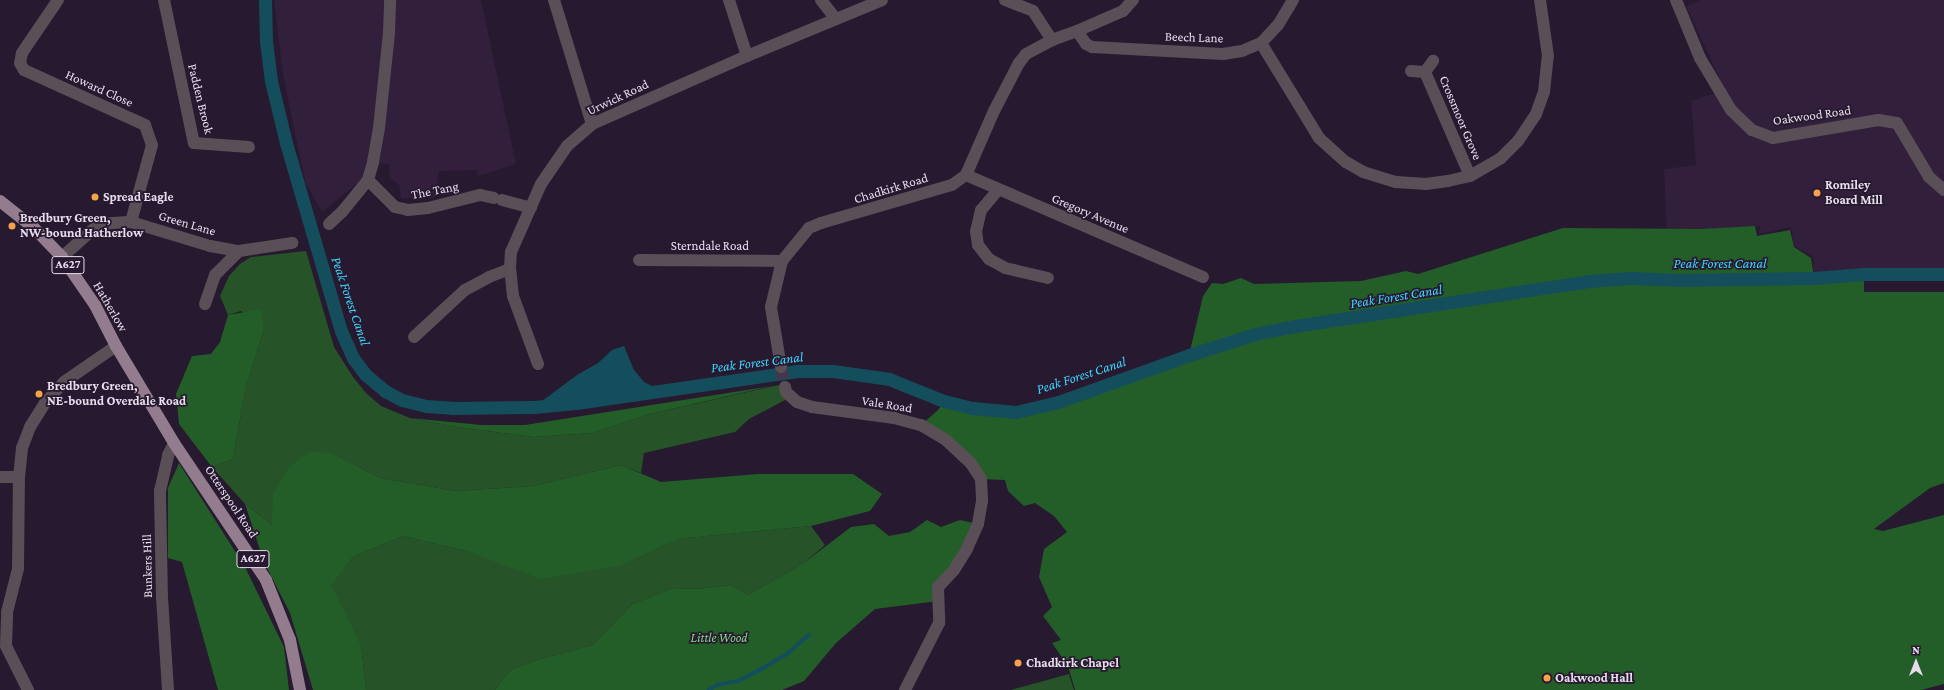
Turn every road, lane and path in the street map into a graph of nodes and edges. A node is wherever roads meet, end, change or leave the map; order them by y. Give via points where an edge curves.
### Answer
1 (58, 0) edge
2 (390, 0) edge
3 (554, 0) edge
4 (729, 0) edge
5 (821, 0) edge
6 (882, 0) edge
7 (1004, 0) edge
8 (1133, 0) edge
9 (1293, 0) edge
10 (1540, 0) edge
11 (1676, 0) edge
12 (167, 4) edge
13 (836, 19) junction
14 (1077, 31) junction
15 (1052, 40) junction
16 (1261, 43) junction
17 (746, 56) junction
18 (1433, 61) dead end
19 (1411, 72) dead end
20 (1425, 72) junction
21 (592, 124) junction
22 (248, 147) dead end
23 (966, 175) junction
24 (1470, 176) junction
25 (368, 180) junction
26 (998, 190) junction
27 (1944, 190) edge
28 (0, 201) edge
29 (531, 208) junction
30 (132, 222) junction
31 (330, 224) dead end
32 (292, 243) dead end
33 (239, 251) junction
34 (62, 257) junction
35 (639, 260) dead end
36 (782, 261) junction
37 (510, 269) junction
38 (1203, 277) dead end
39 (1048, 278) dead end
40 (205, 304) dead end
41 (414, 337) dead end
42 (116, 346) junction
43 (538, 364) dead end
44 (781, 368) tunnel mouth
45 (785, 387) tunnel mouth
46 (174, 443) junction
47 (19, 477) junction
48 (0, 478) edge
49 (28, 690) edge
50 (168, 690) edge
51 (300, 690) edge
52 (905, 690) edge

1 - 30 street, Howard Close via 22,53 20,63 24,70 144,125 152,145
2 - 25 street via 379,128
3 - 21 street
4 - 17 street
5 - 13 street
6 - 13 street, Urwick Road
7 - 15 street via 1033,11
8 - 14 street via 1123,11
9 - 16 street, Beech Lane via 1278,25
10 - 24 street via 1548,56 1544,92 1536,114 1510,150 1491,165
11 - 27 street, Oakwood Road via 1700,58 1731,110 1752,130 1773,138 1878,120 1897,122 1929,176
12 - 22 street, Padden Brook via 194,143
13 - 17 street, Urwick Road
14 - 15 street
14 - 16 street, Beech Lane via 1086,44 1106,48 1223,54 1242,51
15 - 23 street via 1034,49 1019,63 994,111
16 - 24 street via 1319,138 1346,162 1363,172 1396,182 1426,184
17 - 21 street, Urwick Road
18 - 20 street
19 - 20 street
20 - 24 street, Crossmoor Grove
21 - 29 street, Urwick Road via 567,146 541,184
23 - 26 street, Gregory Avenue
23 - 36 street, Chadkirk Road via 952,185 809,228
25 - 29 street, The Tang via 396,207 408,210 428,208 480,195
25 - 31 street
26 - 38 street, Gregory Avenue
26 - 39 street via 981,210 976,231 978,246 989,259 1005,268
28 - 34 main road, Hatherlow / A627 via 34,228
29 - 37 street, Urwick Road via 511,252
30 - 33 street, Green Lane via 210,246
30 - 34 street, Green Lane via 99,224
32 - 33 street, Green Lane
33 - 40 street via 215,275
34 - 42 main road, Hatherlow / A627 via 94,305
35 - 36 street, Sterndale Road
36 - 44 street, Chadkirk Road via 771,307
37 - 41 street via 465,290
37 - 43 street, Urwick Road via 513,296
42 - 46 main road, Hatherlow / A627
42 - 47 street via 64,382 46,402 30,427 22,448
45 - 52 street, Vale Road via 786,392 797,402 812,407 894,418 921,425 946,440 970,462 981,479 982,501 978,524 954,570 938,587 939,623
46 - 50 street, Bunkers Hill via 168,455 160,491 162,598
46 - 51 main road, Otterspool Road / A627 via 266,580 290,640
47 - 48 street
47 - 49 street via 18,569 8,612 6,646

